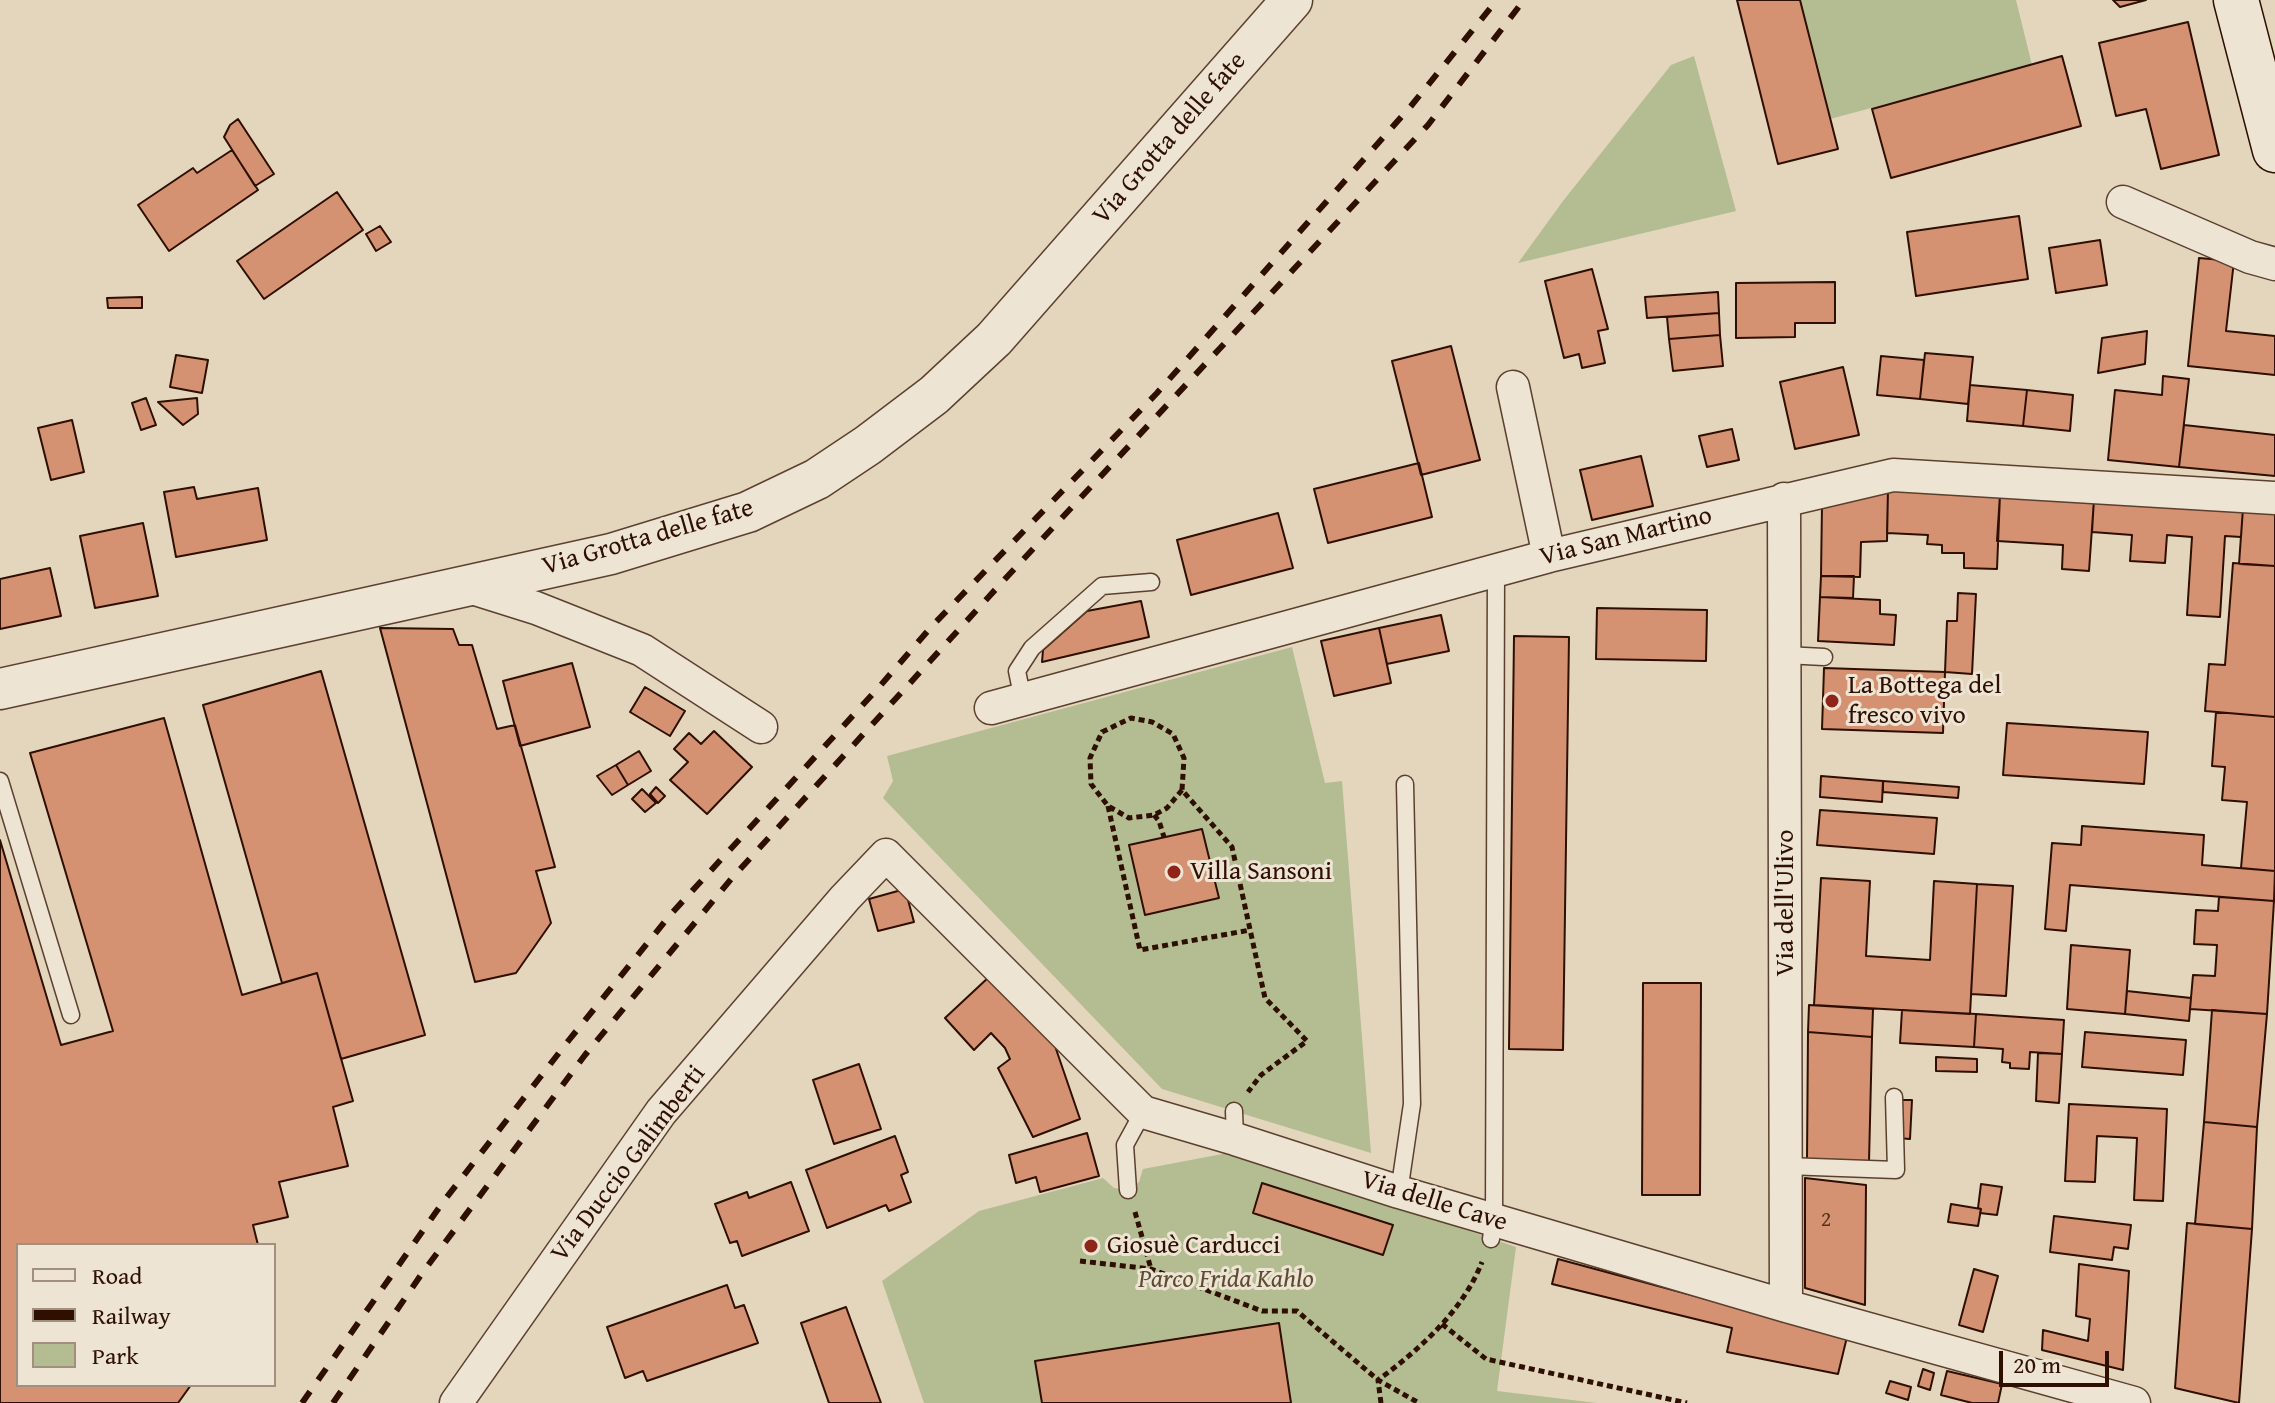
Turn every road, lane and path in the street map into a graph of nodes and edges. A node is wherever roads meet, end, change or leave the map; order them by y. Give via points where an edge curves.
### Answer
1 (1292, 0) edge
2 (2236, 0) edge
3 (2275, 150) edge
4 (2123, 202) dead end
5 (2275, 264) edge
6 (1513, 387) dead end
7 (2275, 498) edge
8 (1784, 499) junction
9 (1549, 556) junction
10 (1496, 569) junction
11 (1151, 582) dead end
12 (466, 586) junction
13 (1785, 655) junction
14 (1824, 657) dead end
15 (0, 689) edge
16 (1023, 700) junction
17 (991, 708) dead end
18 (761, 727) dead end
19 (0, 781) edge
20 (1405, 784) dead end
21 (1182, 790) junction
22 (1108, 806) junction
23 (1154, 815) junction
24 (1164, 837) dead end
25 (845, 898) joint
26 (1250, 930) junction
27 (71, 1015) dead end
28 (1894, 1097) dead end
29 (1143, 1112) junction
30 (1234, 1125) junction
31 (1786, 1166) junction
32 (1128, 1190) joint
33 (1399, 1192) junction
34 (1492, 1230) junction
35 (1080, 1261) dead end
36 (1151, 1269) junction
37 (1786, 1306) junction
38 (1442, 1324) junction
39 (1378, 1380) junction
40 (456, 1403) edge
41 (1381, 1403) edge
42 (1419, 1403) edge
43 (1687, 1403) edge
44 (2134, 1403) edge

1 - 12 street, Via Grotta delle fate via 994,339 934,395 868,445 817,479 748,512 611,554
2 - 3 main road
4 - 5 street
6 - 9 street
7 - 8 street, Via San Martino via 1893,475
8 - 9 street, Via San Martino
8 - 13 street, Via dell'Ulivo
9 - 10 street, Via San Martino
10 - 16 street, Via San Martino via 1122,683
10 - 34 lane
11 - 16 lane via 1102,586 1032,648 1017,671
12 - 15 street, Via Grotta delle fate
12 - 18 street via 642,650
13 - 14 lane
13 - 31 street, Via dell'Ulivo
16 - 17 street, Via San Martino
19 - 27 lane
20 - 33 lane via 1412,1104
21 - 22 path via 1184,758 1173,734 1131,718 1102,732 1090,758 1091,784
21 - 23 path
21 - 26 path via 1232,847
22 - 23 path via 1129,818
22 - 26 path via 1140,950
23 - 24 path
25 - 29 street, Via delle Cave via 886,855
25 - 40 street, Via Duccio Galimberti via 661,1112
26 - 30 path via 1265,998 1307,1041 1261,1075
28 - 31 lane via 1896,1170
29 - 30 street, Via delle Cave
29 - 32 lane via 1125,1145
30 - 33 street, Via delle Cave
31 - 37 street, Via dell'Ulivo
32 - 36 path
33 - 34 street, Via delle Cave
34 - 37 street, Via delle Cave
34 - 38 path via 1475,1281
35 - 36 path
36 - 39 path via 1262,1311 1297,1311
37 - 44 street, Via delle Cave
38 - 39 path
38 - 43 path via 1486,1359
39 - 41 path
39 - 42 path

